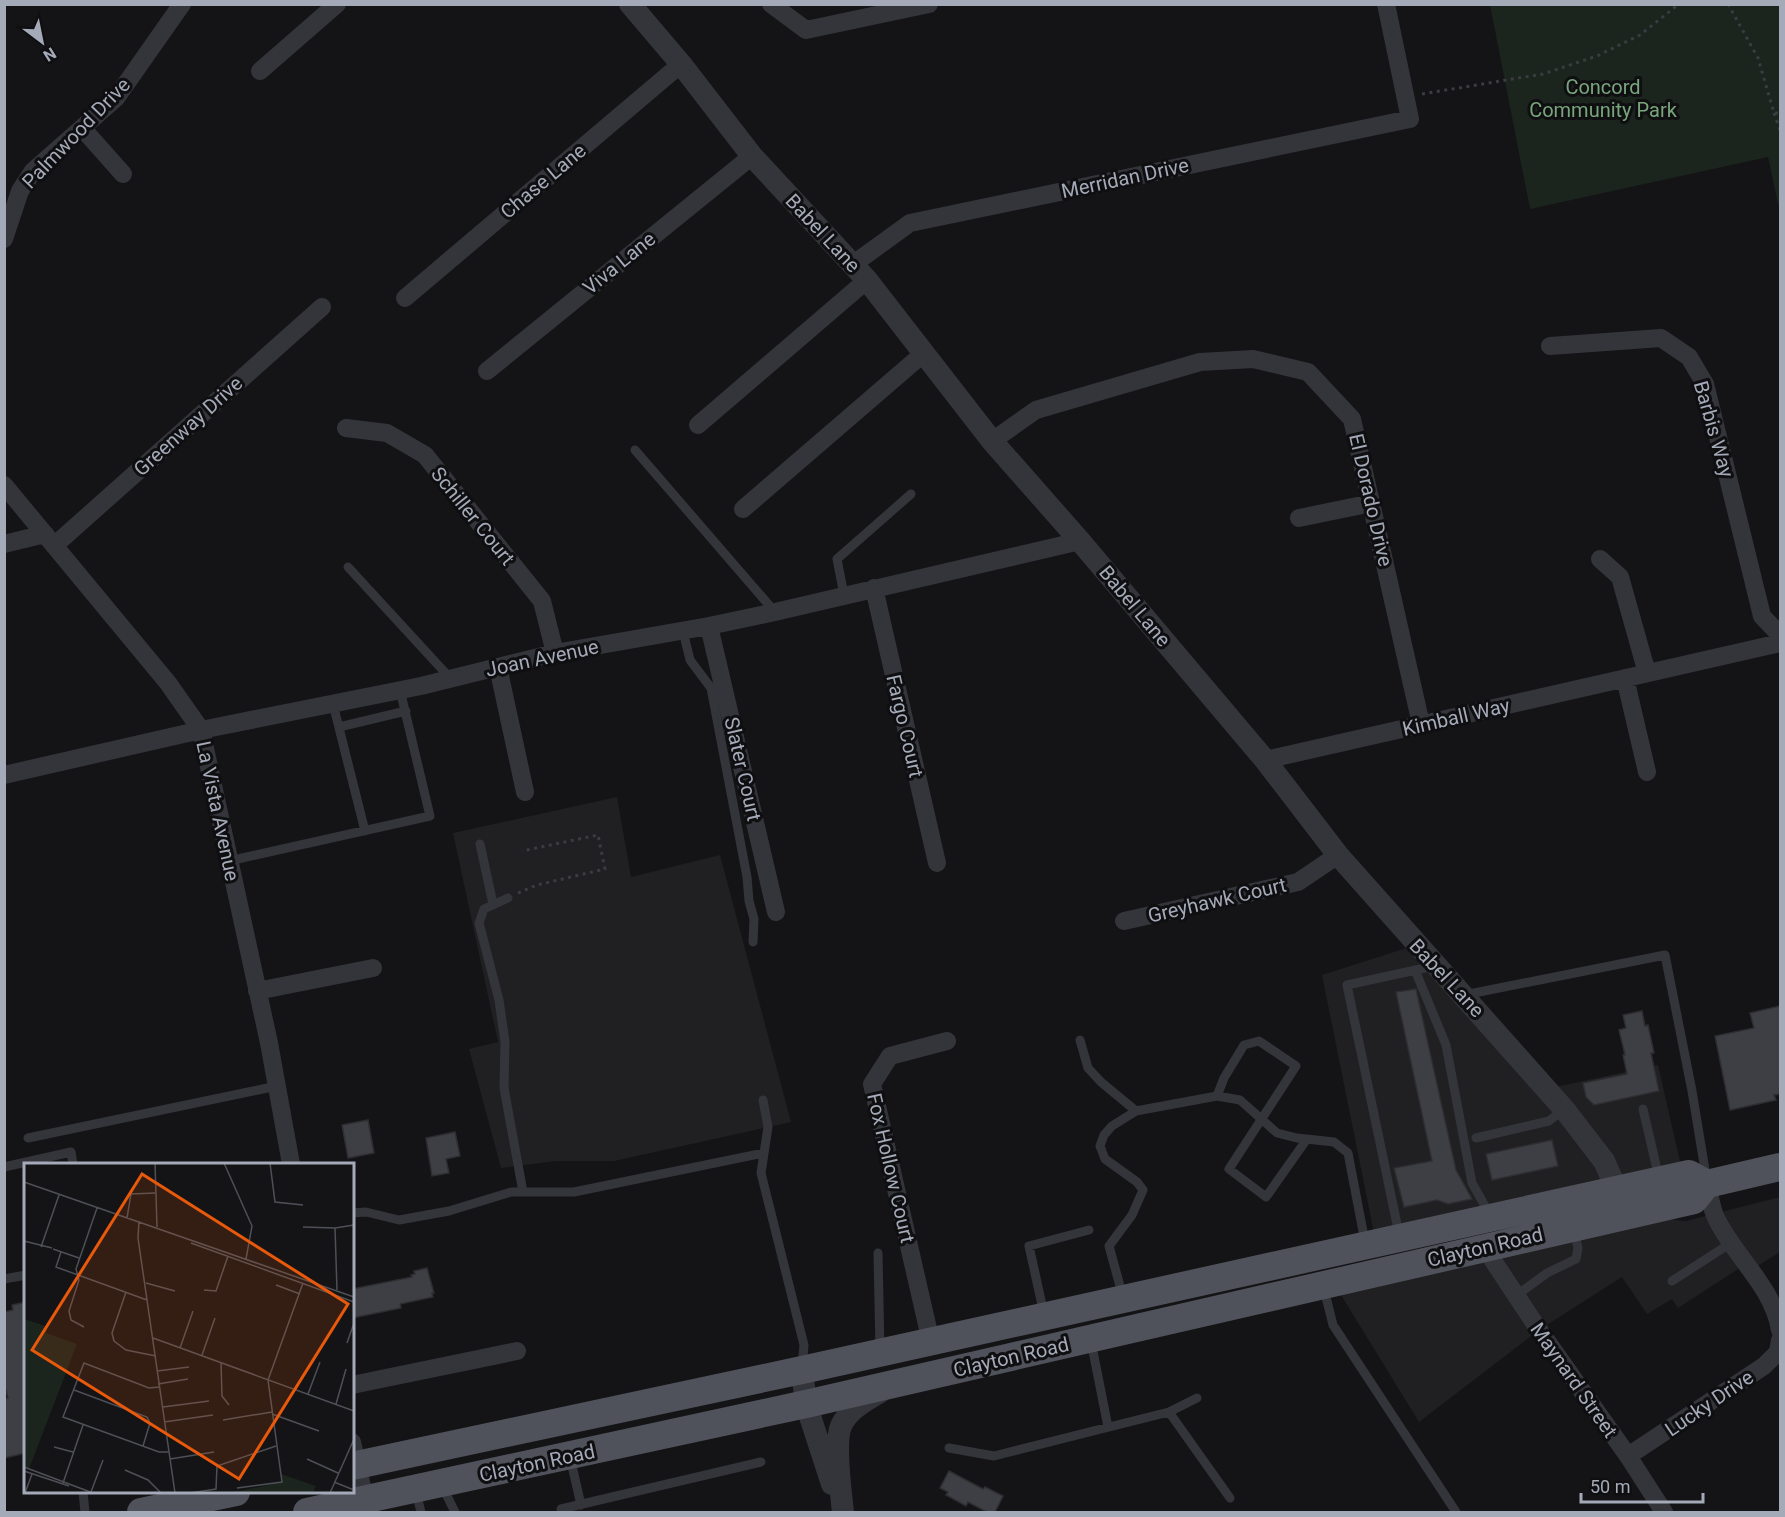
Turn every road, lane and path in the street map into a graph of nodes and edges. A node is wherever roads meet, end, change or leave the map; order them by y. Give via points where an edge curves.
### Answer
1 (182, 4) edge
2 (337, 4) edge
3 (630, 4) edge
4 (771, 4) edge
5 (929, 4) edge
6 (1386, 4) edge
7 (1679, 4) edge
8 (1728, 4) edge
9 (681, 64) junction
10 (260, 71) dead end
11 (1405, 97) junction
12 (1774, 113) junction
13 (1780, 113) edge
14 (83, 129) junction
15 (1780, 130) edge
16 (752, 156) junction
17 (123, 174) dead end
18 (4, 239) edge
19 (860, 273) junction
20 (405, 298) dead end
21 (322, 307) dead end
22 (1550, 346) dead end
23 (924, 353) junction
24 (487, 371) dead end
25 (698, 425) dead end
26 (346, 428) dead end
27 (992, 441) junction
28 (635, 450) dead end
29 (4, 485) edge
30 (911, 494) dead end
31 (1372, 503) junction
32 (743, 508) dead end
33 (1299, 518) dead end
34 (50, 540) junction
35 (1080, 541) junction
36 (4, 544) edge
37 (1600, 559) dead end
38 (348, 567) dead end
39 (874, 588) junction
40 (844, 596) junction
41 (775, 612) junction
42 (710, 626) junction
43 (683, 631) junction
44 (1780, 635) edge
45 (1780, 643) edge
46 (555, 652) junction
47 (498, 667) junction
48 (1647, 673) junction
49 (1625, 678) junction
50 (451, 679) junction
51 (400, 690) junction
52 (333, 704) junction
53 (406, 711) junction
54 (1421, 724) junction
55 (339, 727) junction
56 (201, 730) junction
57 (1265, 760) junction
58 (1647, 772) dead end
59 (4, 775) edge
60 (525, 792) dead end
61 (365, 831) junction
62 (480, 844) dead end
63 (522, 851) dead end
64 (1338, 855) junction
65 (229, 861) junction
66 (937, 863) dead end
67 (508, 898) joint
68 (493, 904) junction
69 (776, 912) dead end
70 (1124, 921) dead end
71 (753, 942) dead end
72 (1437, 965) junction
73 (373, 968) dead end
74 (1415, 970) junction
75 (257, 991) junction
76 (1464, 995) junction
77 (1080, 1040) dead end
78 (947, 1041) dead end
79 (277, 1086) junction
80 (1217, 1096) junction
81 (763, 1100) dead end
82 (1564, 1109) junction
83 (1643, 1109) dead end
84 (1136, 1111) junction
85 (1261, 1119) junction
86 (28, 1138) dead end
87 (1476, 1138) dead end
88 (1307, 1139) junction
89 (765, 1153) junction
90 (73, 1163) edge
91 (291, 1163) edge
92 (4, 1167) edge
93 (1780, 1167) edge
94 (1659, 1180) junction
95 (1707, 1184) junction
96 (523, 1192) junction
97 (1620, 1202) junction
98 (354, 1213) edge
99 (1492, 1218) junction
100 (1573, 1227) junction
101 (1089, 1230) dead end
102 (1400, 1238) junction
103 (1731, 1243) junction
104 (1365, 1246) junction
105 (1484, 1248) junction
106 (878, 1253) dead end
107 (24, 1275) edge
108 (4, 1279) edge
109 (1672, 1281) dead end
110 (1323, 1285) junction
111 (1517, 1295) junction
112 (1123, 1299) junction
113 (1045, 1317) junction
114 (1780, 1330) edge
115 (1090, 1339) junction
116 (1780, 1340) edge
117 (931, 1342) junction
118 (517, 1351) dead end
119 (880, 1353) junction
120 (802, 1370) junction
121 (354, 1385) edge
122 (890, 1385) junction
123 (1197, 1398) dead end
124 (806, 1404) junction
125 (1169, 1412) junction
126 (1108, 1427) junction
127 (949, 1448) dead end
128 (570, 1456) junction
129 (1628, 1456) junction
130 (354, 1457) edge
131 (761, 1462) dead end
132 (83, 1493) edge
133 (224, 1493) edge
134 (426, 1495) edge
135 (1230, 1498) dead end
136 (365, 1500) junction
137 (581, 1505) junction
138 (561, 1509) dead end
139 (85, 1512) edge
140 (141, 1512) edge
141 (307, 1512) edge
142 (455, 1512) edge
143 (842, 1512) edge
144 (1456, 1512) edge
145 (1664, 1512) edge

1 - 14 street, Palmwood Drive via 116,98
2 - 10 street
3 - 9 street, Babel Lane
4 - 5 street via 806,30
6 - 11 street
7 - 11 path via 1640,35 1598,56 1543,74
8 - 12 path via 1758,58
9 - 16 street, Babel Lane
9 - 20 street, Chase Lane
11 - 19 street, Merridan Drive via 1410,119 910,223
12 - 13 path
12 - 15 path
14 - 17 street
14 - 18 street, Palmwood Drive via 33,171 20,191
16 - 19 street, Babel Lane
16 - 24 street, Viva Lane
19 - 23 street, Babel Lane
19 - 25 street
21 - 34 street, Greenway Drive
22 - 44 street, Barbis Way via 1661,338 1689,357 1705,384 1762,616
23 - 27 street, Babel Lane
23 - 32 street
26 - 46 street, Schiller Court via 387,433 425,455 542,601
27 - 31 street, El Dorado Drive via 1036,410 1200,362 1253,359 1308,372 1352,419
27 - 35 street, Babel Lane
28 - 41 lane
29 - 34 street, La Vista Avenue
30 - 40 lane via 837,559
31 - 33 street
31 - 54 street, El Dorado Drive
34 - 36 street
34 - 56 street, La Vista Avenue via 168,683
35 - 39 street, Joan Avenue
35 - 57 street, Babel Lane
37 - 48 street via 1620,577
38 - 50 lane
39 - 40 street, Joan Avenue
39 - 66 street, Fargo Court
40 - 41 street, Joan Avenue
41 - 42 street, Joan Avenue
42 - 43 street, Joan Avenue
42 - 69 street, Slater Court
43 - 46 street, Joan Avenue
43 - 71 lane via 690,660 711,688 747,877 754,920
45 - 48 street, Kimball Way
46 - 47 street, Joan Avenue
47 - 50 street, Joan Avenue
47 - 60 street
48 - 49 street, Kimball Way
49 - 54 street, Kimball Way
49 - 58 street
50 - 51 street, Joan Avenue
51 - 52 street, Joan Avenue
51 - 53 lane
52 - 55 lane
52 - 56 street, Joan Avenue
53 - 55 lane
53 - 61 lane via 430,816
54 - 57 street, Kimball Way
55 - 61 lane
56 - 59 street, Joan Avenue
56 - 65 street, La Vista Avenue
57 - 64 street, Babel Lane
61 - 65 lane
62 - 68 lane
63 - 67 path via 598,835 605,869 537,885
64 - 70 street, Greyhawk Court via 1298,882
64 - 72 street, Babel Lane
65 - 75 street, La Vista Avenue
67 - 68 lane
68 - 96 lane via 484,909 479,923 499,1000 505,1042 504,1088
72 - 74 lane
72 - 76 street, Babel Lane
73 - 75 street
74 - 99 lane via 1446,1045 1472,1183
74 - 102 lane via 1347,985
75 - 79 street, La Vista Avenue
76 - 82 street, Babel Lane
76 - 95 lane via 1665,956
77 - 84 lane via 1088,1068
78 - 117 street, Fox Hollow Court via 890,1056 872,1084
79 - 86 lane
79 - 91 street, La Vista Avenue
80 - 84 lane
80 - 85 lane via 1240,1100
80 - 85 lane via 1244,1045 1259,1041 1296,1066
81 - 89 lane via 768,1126
82 - 87 lane via 1549,1121
82 - 97 street, Babel Lane via 1604,1161
83 - 94 lane
84 - 112 lane via 1112,1126 1100,1146 1105,1159 1143,1190 1132,1215 1109,1246
85 - 88 lane via 1277,1133
85 - 88 lane via 1229,1169 1266,1197
88 - 104 lane via 1334,1142 1348,1153
89 - 96 lane via 574,1192
89 - 120 lane via 761,1173 804,1345
90 - 92 lane via 71,1152
93 - 95 main road, Clayton Road
94 - 95 main road, Clayton Road via 1689,1174
94 - 97 main road, Clayton Road
95 - 97 main road, Clayton Road via 1694,1200
95 - 103 street via 1716,1220
96 - 98 lane via 399,1220
97 - 99 main road, Clayton Road
97 - 100 main road, Clayton Road
99 - 102 main road, Clayton Road
100 - 105 main road, Clayton Road
100 - 111 lane via 1578,1248 1576,1259 1547,1273
101 - 113 lane via 1029,1245
102 - 104 main road, Clayton Road
103 - 109 lane
103 - 114 street via 1773,1306
104 - 112 main road, Clayton Road
105 - 110 main road, Clayton Road
105 - 111 street, Maynard Street
106 - 119 lane
107 - 108 lane
110 - 115 main road, Clayton Road
110 - 144 lane via 1333,1325
111 - 129 street, Maynard Street
112 - 113 main road, Clayton Road
113 - 117 main road, Clayton Road
115 - 122 main road, Clayton Road
115 - 126 lane
116 - 129 street, Lucky Drive via 1778,1352 1764,1366
117 - 119 main road, Clayton Road
118 - 121 street
119 - 120 main road, Clayton Road
120 - 124 street
120 - 130 main road, Clayton Road
122 - 124 main road, Clayton Road
122 - 143 street via 854,1408 840,1427
123 - 125 lane
124 - 128 main road, Clayton Road
124 - 143 street
125 - 126 lane
125 - 135 lane
126 - 127 lane via 994,1456
128 - 134 main road, Clayton Road
128 - 137 lane
129 - 145 street, Maynard Street
130 - 136 street
131 - 137 lane
132 - 139 lane
133 - 140 main road
134 - 136 main road, Clayton Road
134 - 142 lane
136 - 141 main road, Clayton Road
137 - 138 lane

